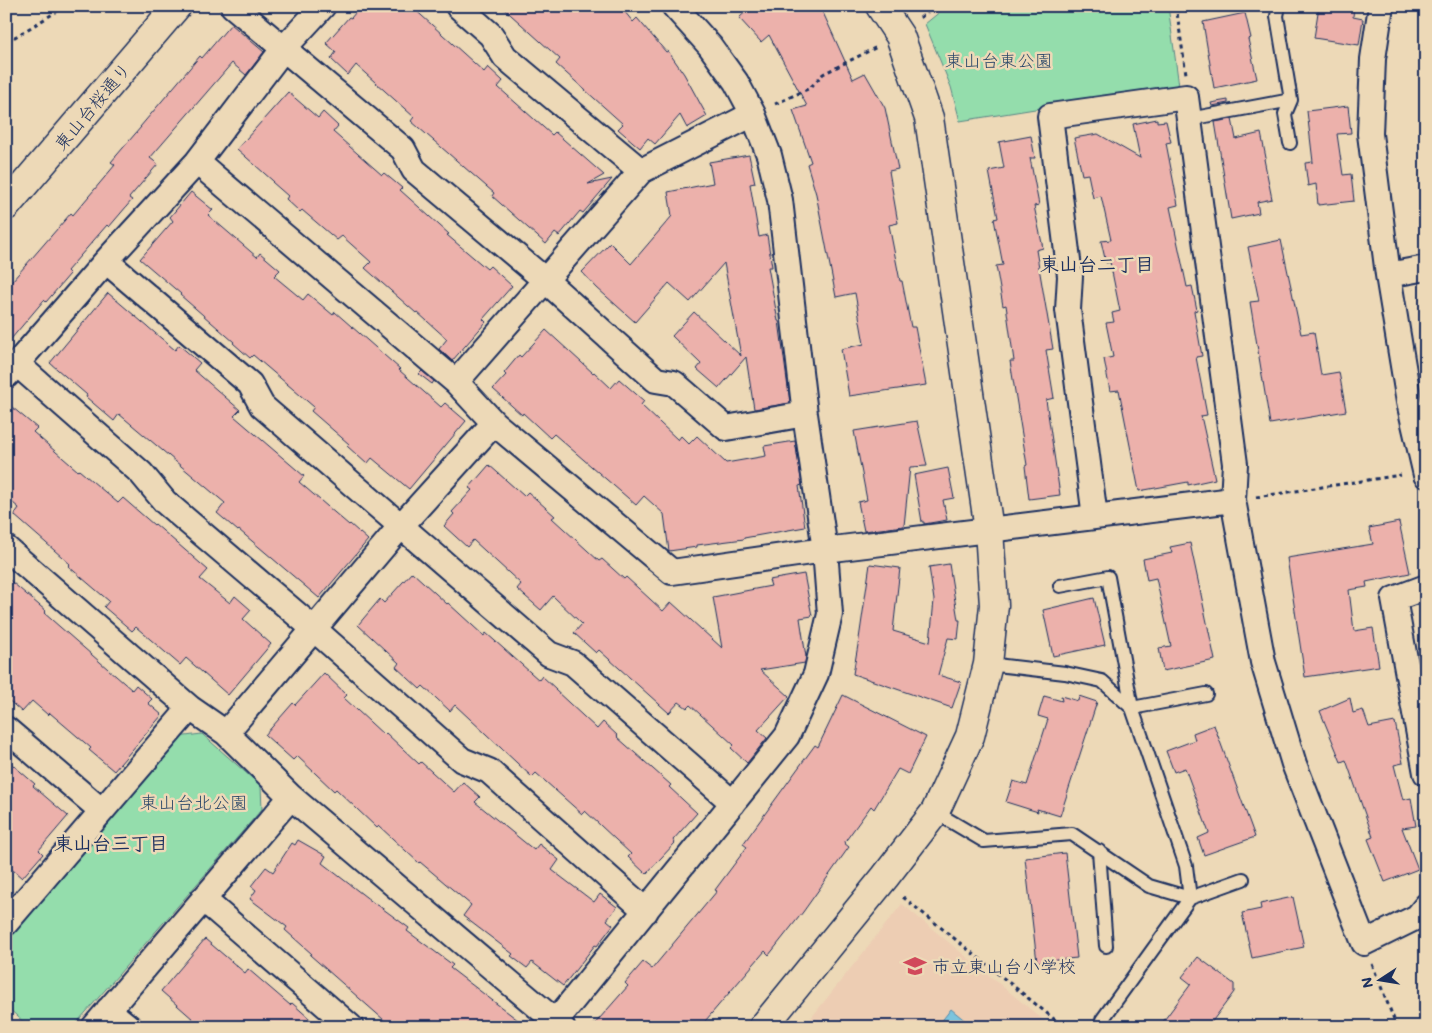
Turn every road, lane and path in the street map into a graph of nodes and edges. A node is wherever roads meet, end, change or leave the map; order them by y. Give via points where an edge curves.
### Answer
1 (62, 6) edge
2 (177, 6) edge
3 (233, 6) edge
4 (323, 6) edge
5 (458, 6) edge
6 (674, 6) edge
7 (880, 6) edge
8 (935, 6) edge
9 (1176, 6) edge
10 (1279, 6) edge
11 (1381, 6) edge
12 (918, 20) dead end
13 (6, 35) edge
14 (878, 47) dead end
15 (284, 48) junction
16 (1290, 100) junction
17 (1187, 108) junction
18 (753, 114) junction
19 (1290, 143) dead end
20 (196, 162) junction
21 (641, 171) junction
22 (6, 206) edge
23 (106, 261) junction
24 (1426, 268) edge
25 (1388, 275) junction
26 (545, 280) junction
27 (12, 370) edge
28 (456, 382) junction
29 (805, 414) junction
30 (494, 423) junction
31 (1425, 473) edge
32 (1234, 500) junction
33 (1095, 517) junction
34 (400, 527) junction
35 (989, 530) junction
36 (6, 548) edge
37 (825, 550) junction
38 (1060, 586) dead end
39 (1426, 588) edge
40 (314, 629) junction
41 (988, 664) junction
42 (1206, 694) dead end
43 (190, 708) junction
44 (1132, 708) junction
45 (6, 729) edge
46 (226, 733) junction
47 (1426, 773) edge
48 (291, 797) junction
49 (733, 803) junction
50 (102, 811) junction
51 (934, 812) junction
52 (1099, 851) junction
53 (1243, 879) dead end
54 (902, 895) dead end
55 (1190, 898) junction
56 (203, 899) junction
57 (1426, 906) edge
58 (646, 911) junction
59 (6, 923) edge
60 (1364, 944) junction
61 (1106, 946) dead end
62 (101, 1018) edge
63 (1102, 1020) dead end
64 (556, 1025) edge
65 (129, 1027) edge
66 (351, 1027) edge
67 (764, 1027) edge
68 (1064, 1027) edge
69 (1397, 1027) edge

1 - 13 path via 15,37
2 - 22 street, 東山台桜通り
3 - 15 street
4 - 15 street
5 - 21 street via 491,35 505,57
6 - 18 street via 710,46 736,82
7 - 35 street via 900,36 929,118
8 - 12 path
9 - 17 path via 1187,82
10 - 16 lane via 1277,16
11 - 25 street via 1370,134
14 - 18 path via 822,74 810,88
15 - 20 street
15 - 26 street via 403,149 414,170
16 - 17 lane
16 - 19 lane via 1285,114
17 - 32 street via 1235,464
17 - 33 street via 1050,116 1070,276 1068,310
18 - 21 street
18 - 29 street via 769,155 780,200
20 - 23 street
20 - 28 street
21 - 26 street
23 - 27 street
23 - 34 street via 250,384 262,406
24 - 25 street
25 - 31 street via 1409,402
26 - 28 street
26 - 29 street via 656,380 674,383 726,428
27 - 40 street via 142,473 165,502
28 - 30 street
29 - 37 street
30 - 34 street
30 - 37 street via 672,572
31 - 32 path
32 - 33 street
32 - 60 street via 1263,662 1294,764
33 - 35 street
34 - 40 street
34 - 49 street via 549,654 573,663
35 - 37 street
35 - 41 street via 994,606
36 - 43 street
37 - 49 street via 830,614 816,674 787,736
38 - 44 lane via 1108,577
39 - 47 street via 1394,599
40 - 46 street
40 - 58 street via 462,760 489,771
41 - 44 lane via 1102,681
41 - 51 street via 970,736
42 - 44 lane
43 - 46 street
43 - 50 street
44 - 55 lane via 1186,866
45 - 50 street
46 - 48 street
48 - 56 street
48 - 64 street
49 - 58 street
50 - 59 street
51 - 52 lane via 984,841 1072,834
51 - 67 street
52 - 55 lane via 1149,886
52 - 61 lane
53 - 55 lane
54 - 68 path
55 - 63 lane
56 - 62 street
56 - 66 street
57 - 60 street via 1417,917
58 - 64 street
60 - 69 path
62 - 65 street

